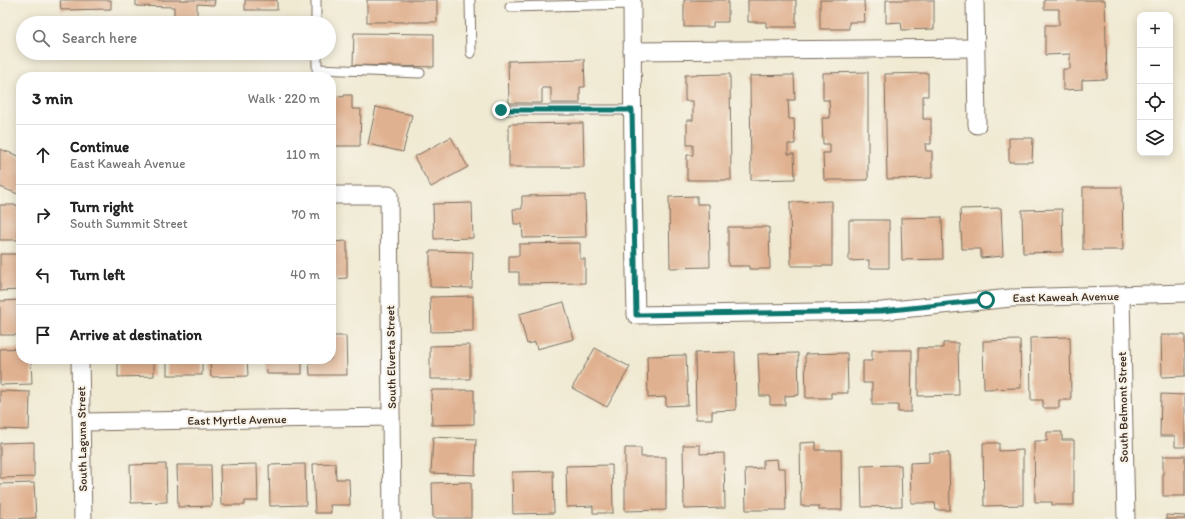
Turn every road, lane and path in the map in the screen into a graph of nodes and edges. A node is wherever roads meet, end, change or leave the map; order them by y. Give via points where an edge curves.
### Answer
1 (316, 0) edge
2 (470, 0) edge
3 (975, 0) edge
4 (632, 2) edge
5 (510, 7) dead end
6 (316, 16) edge
7 (976, 48) junction
8 (632, 51) junction
9 (471, 53) dead end
10 (317, 60) edge
11 (420, 73) dead end
12 (501, 110) dead end
13 (632, 110) junction
14 (977, 125) dead end
15 (336, 195) edge
16 (1185, 293) edge
17 (1121, 296) junction
18 (80, 364) edge
19 (391, 417) junction
20 (82, 422) junction
21 (83, 519) edge
22 (392, 519) edge
23 (1126, 519) edge

1 - 6 lane
2 - 9 lane
3 - 7 street
4 - 5 lane
4 - 8 street
7 - 8 street
7 - 14 street
8 - 13 street
10 - 11 lane via 317,69
12 - 13 lane
13 - 17 street, East Kaweah Avenue via 636,315 882,311 1011,298
15 - 19 street, South Elverta Street via 389,195
16 - 17 street, East Kaweah Avenue
17 - 23 street, South Belmont Street
18 - 20 street, South Laguna Street
19 - 20 street, East Myrtle Avenue
19 - 22 street, South Elverta Street
20 - 21 street, South Laguna Street

